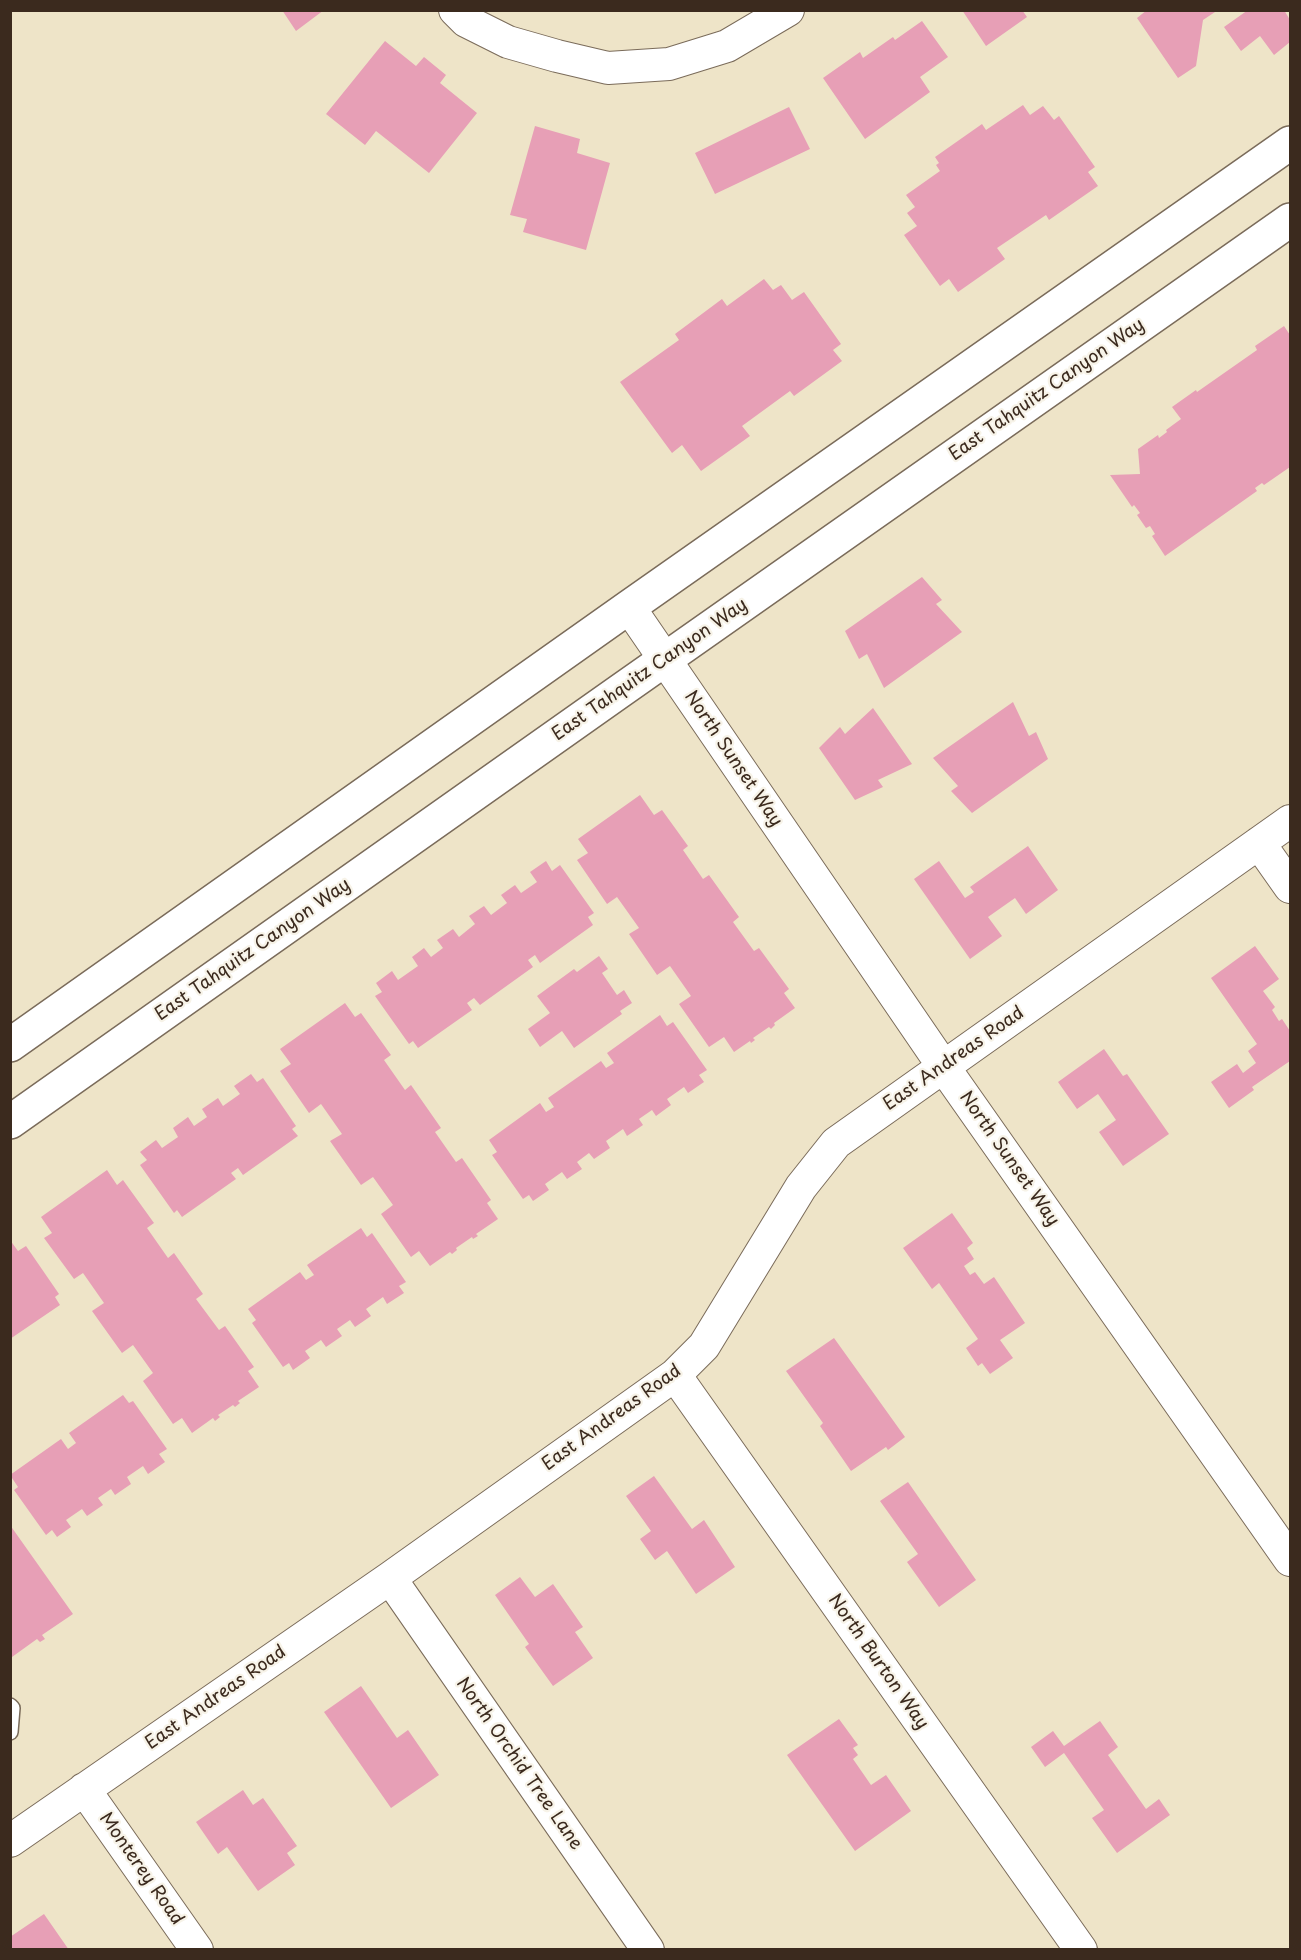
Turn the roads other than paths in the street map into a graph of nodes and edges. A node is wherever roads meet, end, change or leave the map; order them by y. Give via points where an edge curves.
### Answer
1 (455, 10) edge
2 (788, 10) edge
3 (1290, 143) edge
4 (1290, 220) edge
5 (629, 607) junction
6 (665, 659) junction
7 (1290, 821) edge
8 (1259, 843) junction
9 (1290, 887) edge
10 (10, 1045) edge
11 (943, 1066) junction
12 (10, 1122) edge
13 (675, 1376) junction
14 (1290, 1560) edge
15 (390, 1578) junction
16 (10, 1706) edge
17 (10, 1732) edge
18 (84, 1789) junction
19 (10, 1841) edge
20 (197, 1950) edge
21 (648, 1950) edge
22 (1082, 1950) edge

1 - 2 street via 466,21 508,42 608,68 669,64 727,46
3 - 5 main road
4 - 6 main road, East Tahquitz Canyon Way
5 - 6 street, North Sunset Way
5 - 10 main road
6 - 11 street, North Sunset Way
6 - 12 main road, East Tahquitz Canyon Way
7 - 8 street, East Andreas Road
8 - 9 street
8 - 11 street, East Andreas Road
11 - 13 street, East Andreas Road via 836,1143 801,1187 704,1346
11 - 14 street, North Sunset Way
13 - 15 street, East Andreas Road
13 - 22 street, North Burton Way
15 - 18 street, East Andreas Road
15 - 21 street, North Orchid Tree Lane
16 - 17 lane
18 - 19 street, East Andreas Road
18 - 20 street, Monterey Road

